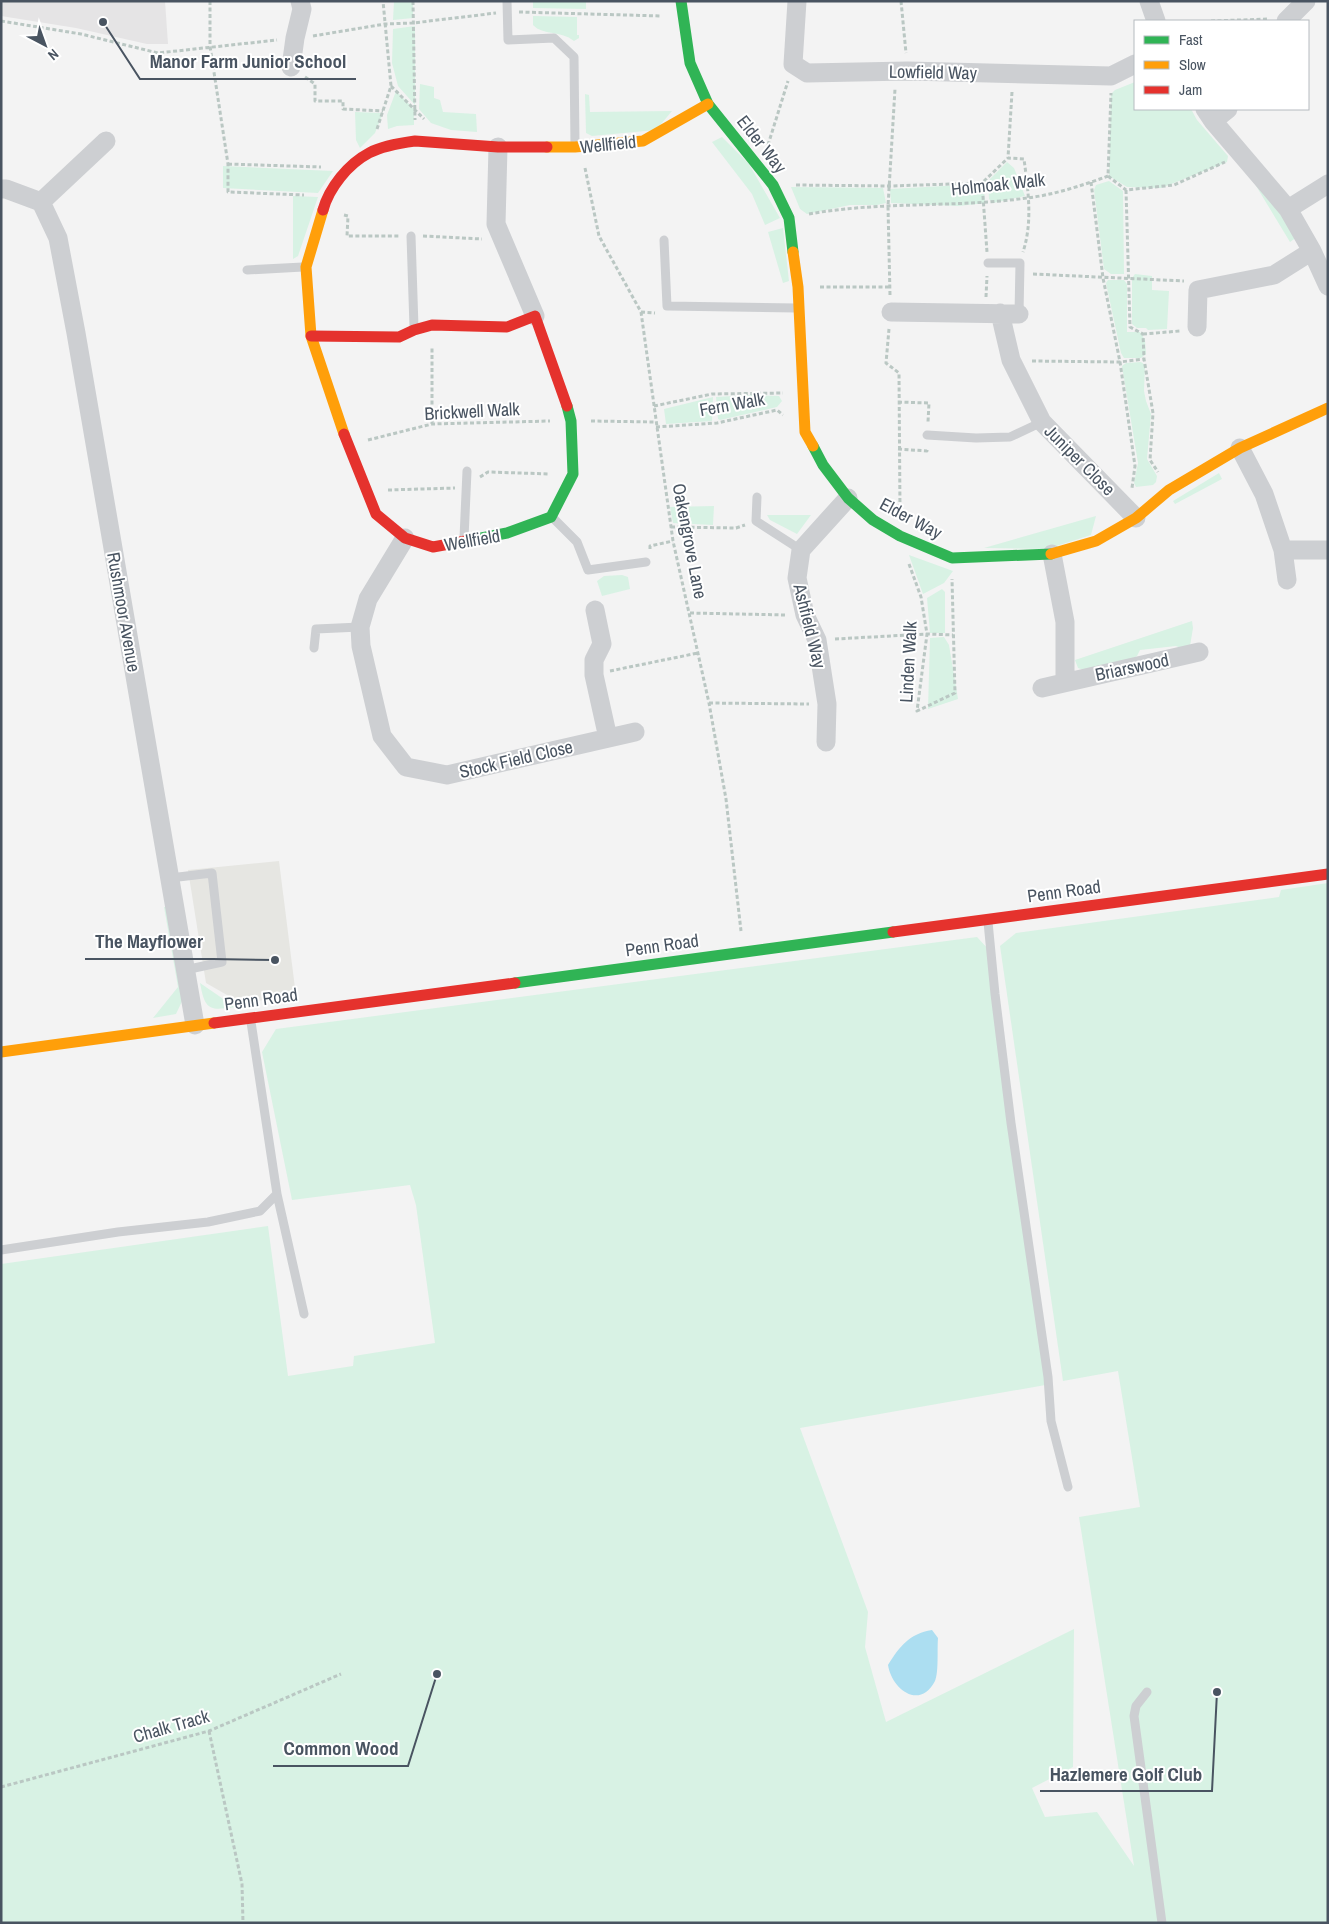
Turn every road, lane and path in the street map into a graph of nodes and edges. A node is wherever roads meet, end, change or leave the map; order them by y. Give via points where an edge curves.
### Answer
1 (210, 1) edge
2 (300, 1) edge
3 (383, 1) edge
4 (413, 1) edge
5 (507, 1) edge
6 (681, 1) edge
7 (797, 1) edge
8 (901, 1) edge
9 (1149, 1) edge
10 (1306, 1) edge
11 (507, 12) junction
12 (682, 16) junction
13 (1156, 20) edge
14 (1287, 20) edge
15 (1, 21) edge
16 (413, 23) junction
17 (384, 24) junction
18 (295, 38) junction
19 (210, 46) junction
20 (793, 64) junction
21 (1134, 64) edge
22 (291, 68) joint
23 (902, 71) junction
24 (1013, 74) junction
25 (1111, 76) junction
26 (391, 86) junction
27 (708, 104) junction
28 (383, 110) junction
29 (414, 110) junction
30 (1225, 110) edge
31 (1209, 115) edge
32 (427, 122) dead end
33 (106, 141) dead end
34 (415, 141) junction
35 (498, 147) junction
36 (575, 147) junction
37 (369, 153) junction
38 (1242, 155) junction
39 (1008, 158) junction
40 (228, 164) junction
41 (349, 168) junction
42 (761, 168) junction
43 (1108, 176) junction
44 (1091, 182) junction
45 (982, 183) junction
46 (1328, 184) edge
47 (773, 185) junction
48 (890, 186) junction
49 (1, 189) edge
50 (1126, 190) junction
51 (327, 196) junction
52 (1029, 198) junction
53 (40, 202) junction
54 (983, 203) junction
55 (888, 206) junction
56 (1288, 209) junction
57 (789, 218) junction
58 (411, 236) dead end
59 (664, 240) dead end
60 (1312, 251) junction
61 (988, 263) junction
62 (1020, 263) junction
63 (306, 267) junction
64 (247, 270) dead end
65 (1019, 273) junction
66 (1103, 278) junction
67 (1128, 279) junction
68 (1328, 286) edge
69 (798, 287) junction
70 (889, 287) junction
71 (1198, 290) junction
72 (799, 308) junction
73 (891, 312) junction
74 (993, 313) junction
75 (1019, 314) joint
76 (535, 316) junction
77 (432, 325) junction
78 (1197, 327) joint
79 (414, 330) junction
80 (1144, 334) junction
81 (311, 336) junction
82 (1144, 359) junction
83 (1011, 360) junction
84 (1120, 362) junction
85 (803, 389) junction
86 (654, 406) junction
87 (1328, 408) edge
88 (571, 421) junction
89 (655, 422) junction
90 (1042, 422) junction
91 (432, 424) junction
92 (656, 428) junction
93 (805, 432) junction
94 (927, 435) dead end
95 (348, 446) junction
96 (1240, 448) junction
97 (467, 471) dead end
98 (1169, 490) junction
99 (756, 497) dead end
100 (848, 498) junction
101 (1133, 514) junction
102 (552, 517) junction
103 (756, 521) junction
104 (671, 527) junction
105 (900, 536) junction
106 (405, 538) junction
107 (673, 540) junction
108 (464, 541) junction
109 (801, 550) junction
110 (1283, 550) junction
111 (1328, 550) edge
112 (1052, 554) junction
113 (952, 558) junction
114 (646, 562) joint
115 (1287, 580) dead end
116 (595, 610) dead end
117 (690, 613) junction
118 (805, 615) junction
119 (360, 627) junction
120 (927, 634) junction
121 (953, 635) junction
122 (817, 640) junction
123 (314, 648) dead end
124 (1199, 652) dead end
125 (698, 653) junction
126 (594, 675) junction
127 (1065, 681) junction
128 (1042, 688) dead end
129 (709, 703) junction
130 (827, 704) junction
131 (635, 732) dead end
132 (608, 738) junction
133 (826, 742) dead end
134 (1328, 874) edge
135 (170, 878) junction
136 (988, 919) junction
137 (743, 952) junction
138 (186, 970) junction
139 (250, 1018) junction
140 (195, 1025) junction
141 (1, 1052) edge
142 (277, 1194) junction
143 (1, 1250) edge
144 (304, 1314) dead end
145 (1068, 1487) dead end
146 (341, 1674) dead end
147 (1147, 1692) dead end
148 (209, 1731) junction
149 (1, 1787) edge
150 (243, 1923) edge
151 (1162, 1923) edge

1 - 19 path
2 - 18 street via 302,9
3 - 17 path
4 - 16 path
5 - 11 lane
6 - 12 street
7 - 20 street
8 - 23 path
9 - 13 street
10 - 14 street
11 - 12 path
11 - 16 path
11 - 36 lane via 508,40 554,38 574,57
12 - 27 street via 690,63
15 - 19 path via 81,34 158,53
16 - 17 path
16 - 29 path
17 - 18 path
17 - 26 path
18 - 19 path
18 - 22 street
19 - 40 path
20 - 23 street, Lowfield Way via 806,73
20 - 42 path
21 - 25 street, Lowfield Way
22 - 28 path via 315,84 315,101 343,101 343,109
23 - 24 street, Lowfield Way
23 - 48 path
24 - 25 street, Lowfield Way
24 - 39 path
25 - 43 path
26 - 28 path
26 - 29 path
27 - 36 street, Wellfield via 643,141
27 - 42 street, Elder Way
28 - 37 path
29 - 32 path
29 - 34 path
30 - 31 street
31 - 38 street
33 - 53 street
34 - 35 street, Wellfield
34 - 37 street, Wellfield
35 - 36 street, Wellfield
35 - 76 street via 496,224
36 - 86 path, Oakengrove Lane via 584,163 598,236 641,312
37 - 41 street, Wellfield
38 - 50 path via 1174,185
38 - 56 street
39 - 45 path
39 - 52 path via 1024,159
40 - 41 path
40 - 51 path via 228,192
41 - 51 street, Wellfield
42 - 47 street, Elder Way
43 - 44 path, Holmoak Walk
43 - 50 path
44 - 52 path, Holmoak Walk
44 - 66 path
45 - 48 path
45 - 54 path
46 - 56 street
47 - 48 path
47 - 57 street, Elder Way
48 - 55 path
49 - 53 street
50 - 67 path
51 - 63 street, Wellfield
52 - 54 path, Holmoak Walk
52 - 62 path via 1028,235
53 - 135 street, Rushmoor Avenue via 58,238
54 - 55 path, Holmoak Walk
54 - 61 path
55 - 57 path, Holmoak Walk via 844,208
55 - 70 path
56 - 60 street
57 - 69 street, Elder Way
58 - 79 lane
59 - 72 lane via 667,306
60 - 68 street
60 - 71 street via 1274,275
61 - 62 lane
61 - 74 path
62 - 65 lane
63 - 64 lane
63 - 81 street, Wellfield
65 - 66 path
65 - 75 lane
66 - 67 path
66 - 84 path
67 - 71 path via 1187,281
67 - 80 path via 1130,327
69 - 70 path
69 - 72 street, Elder Way
70 - 73 path
71 - 78 street
72 - 85 street, Elder Way
73 - 74 street
73 - 105 path, Linden Walk via 886,363 899,373
74 - 75 street
74 - 83 street, Juniper Close
76 - 77 street via 507,327
76 - 88 street
77 - 79 street
77 - 91 path
78 - 80 path
79 - 81 street via 399,337
80 - 82 path
81 - 95 street, Wellfield
82 - 84 path
82 - 98 path via 1153,413 1150,460
83 - 84 path
83 - 90 street, Juniper Close
84 - 101 path via 1135,466
85 - 86 path, Fern Walk via 788,393 712,394
85 - 93 street, Elder Way
86 - 89 path, Oakengrove Lane
87 - 96 street, Elder Way
88 - 89 path, Brickwell Walk
88 - 91 path, Brickwell Walk
88 - 102 street via 573,474
89 - 92 path, Oakengrove Lane
90 - 94 lane via 1010,437
90 - 101 street, Juniper Close
91 - 95 path, Brickwell Walk
92 - 93 path, Fern Walk via 717,423 777,410
92 - 104 path, Oakengrove Lane
93 - 100 street, Elder Way via 823,465
95 - 106 street, Wellfield via 376,514
96 - 98 street, Elder Way
96 - 110 street via 1264,494
97 - 108 lane
98 - 101 street, Elder Way
99 - 103 lane
100 - 105 street, Elder Way via 873,520
100 - 109 street
101 - 112 street, Elder Way via 1096,541
102 - 108 street, Wellfield via 507,533
102 - 114 lane via 577,542 588,570
103 - 104 path via 736,528
103 - 109 lane
104 - 107 path, Oakengrove Lane
105 - 113 street, Elder Way
105 - 120 path, Linden Walk via 921,597
106 - 108 street, Wellfield via 433,547
106 - 119 street, Stock Field Close via 368,600
107 - 114 path via 650,546
107 - 117 path, Oakengrove Lane
109 - 118 street, Ashfield Way via 797,578
110 - 111 street
110 - 115 street
112 - 113 street, Elder Way
112 - 127 street via 1065,622
113 - 121 path, Linden Walk
116 - 126 street via 602,644 594,660
117 - 118 path
117 - 125 path, Oakengrove Lane
118 - 122 street, Ashfield Way
119 - 123 lane via 316,629
119 - 132 street, Stock Field Close via 361,646 382,736 406,767 447,775
120 - 121 path
120 - 121 path, Linden Walk via 917,711 954,694
120 - 122 path
122 - 130 street, Ashfield Way
124 - 127 street, Briarswood
125 - 126 path
125 - 129 path, Oakengrove Lane
126 - 132 street
127 - 128 street, Briarswood
129 - 130 path
129 - 137 path, Oakengrove Lane via 726,799
130 - 133 street, Ashfield Way
131 - 132 street, Stock Field Close
134 - 136 street, Penn Road
135 - 138 street, Rushmoor Avenue
135 - 138 lane via 212,873 222,962
136 - 137 street, Penn Road
136 - 145 lane via 1011,1123 1048,1377 1051,1421
137 - 139 street, Penn Road
138 - 140 street, Rushmoor Avenue
139 - 140 street, Penn Road
139 - 142 lane
140 - 141 street, Penn Road
142 - 143 lane via 260,1211 208,1222
142 - 144 lane
146 - 148 path, Chalk Track
147 - 151 lane via 1136,1706 1134,1716
148 - 149 path, Chalk Track
148 - 150 path via 242,1884

